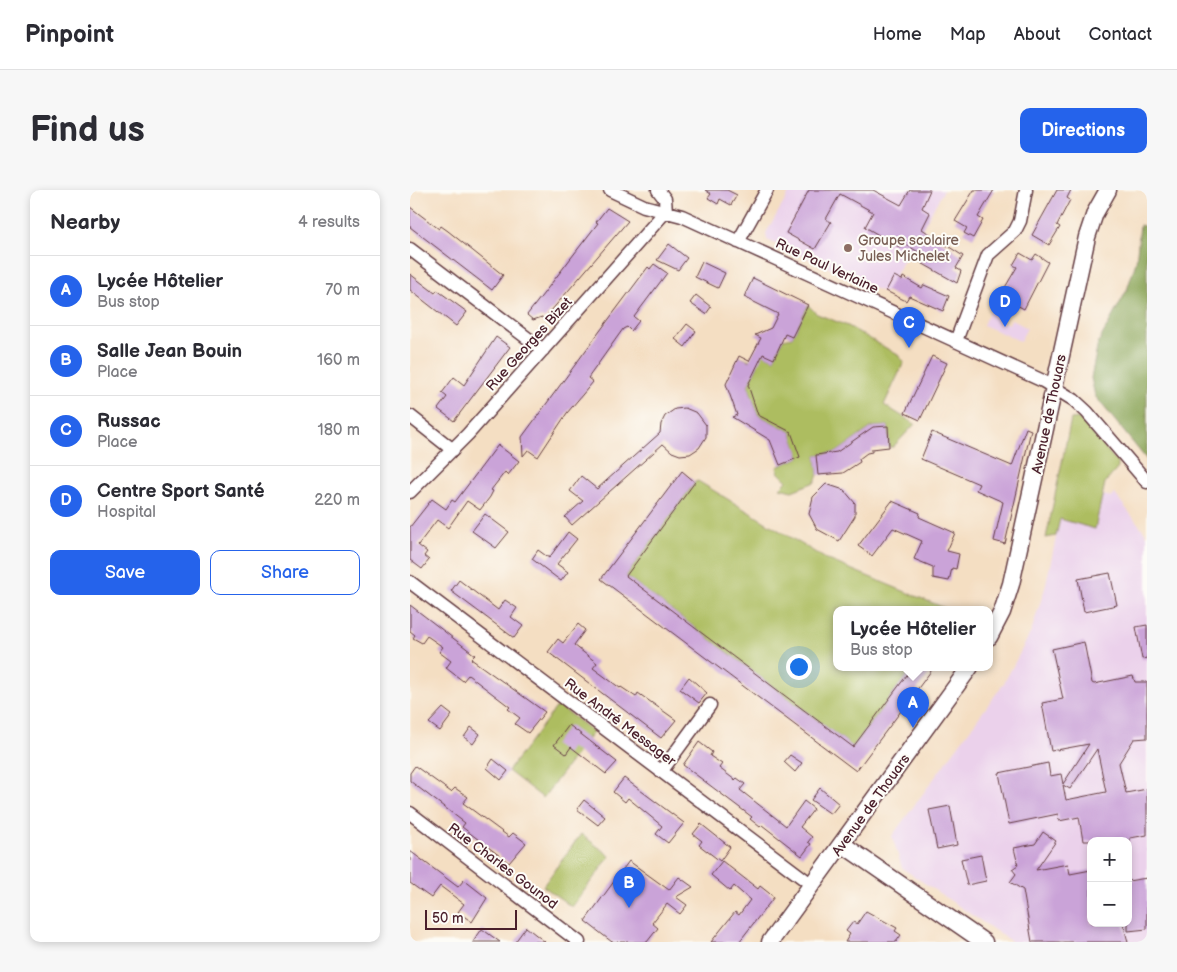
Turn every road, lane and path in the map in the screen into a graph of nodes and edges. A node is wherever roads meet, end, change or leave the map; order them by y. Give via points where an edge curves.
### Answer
1 (610, 190) edge
2 (658, 190) edge
3 (767, 190) edge
4 (1026, 190) edge
5 (1108, 190) edge
6 (666, 212) junction
7 (738, 242) junction
8 (410, 249) edge
9 (956, 341) junction
10 (543, 350) junction
11 (1055, 388) junction
12 (410, 416) edge
13 (453, 450) junction
14 (1147, 482) edge
15 (410, 492) edge
16 (410, 582) edge
17 (993, 630) edge
18 (967, 671) edge
19 (710, 705) dead end
20 (660, 772) junction
21 (410, 813) edge
22 (842, 844) junction
23 (812, 885) junction
24 (579, 942) edge
25 (770, 942) edge
26 (984, 942) edge

1 - 6 street, Rue Paul Verlaine
2 - 6 street via 664,199
3 - 7 street
4 - 9 street via 1020,221 1015,231 988,254
5 - 11 street, Avenue de Thouars via 1087,237
6 - 7 street, Rue Paul Verlaine
6 - 10 street, Rue Georges Bizet
7 - 9 street, Rue Paul Verlaine
8 - 10 street
9 - 11 street, Rue Paul Verlaine
10 - 13 street, Rue Georges Bizet
11 - 14 street, Rue Paul Verlaine via 1087,412
11 - 17 street, Avenue de Thouars via 1011,584
12 - 13 street
13 - 15 street, Rue Georges Bizet
16 - 20 street, Rue André Messager
18 - 22 street, Avenue de Thouars
19 - 20 street
20 - 23 street, Rue André Messager
21 - 24 street, Rue Charles Gounod
22 - 23 street, Avenue de Thouars
22 - 26 street
23 - 25 street, Avenue de Thouars

